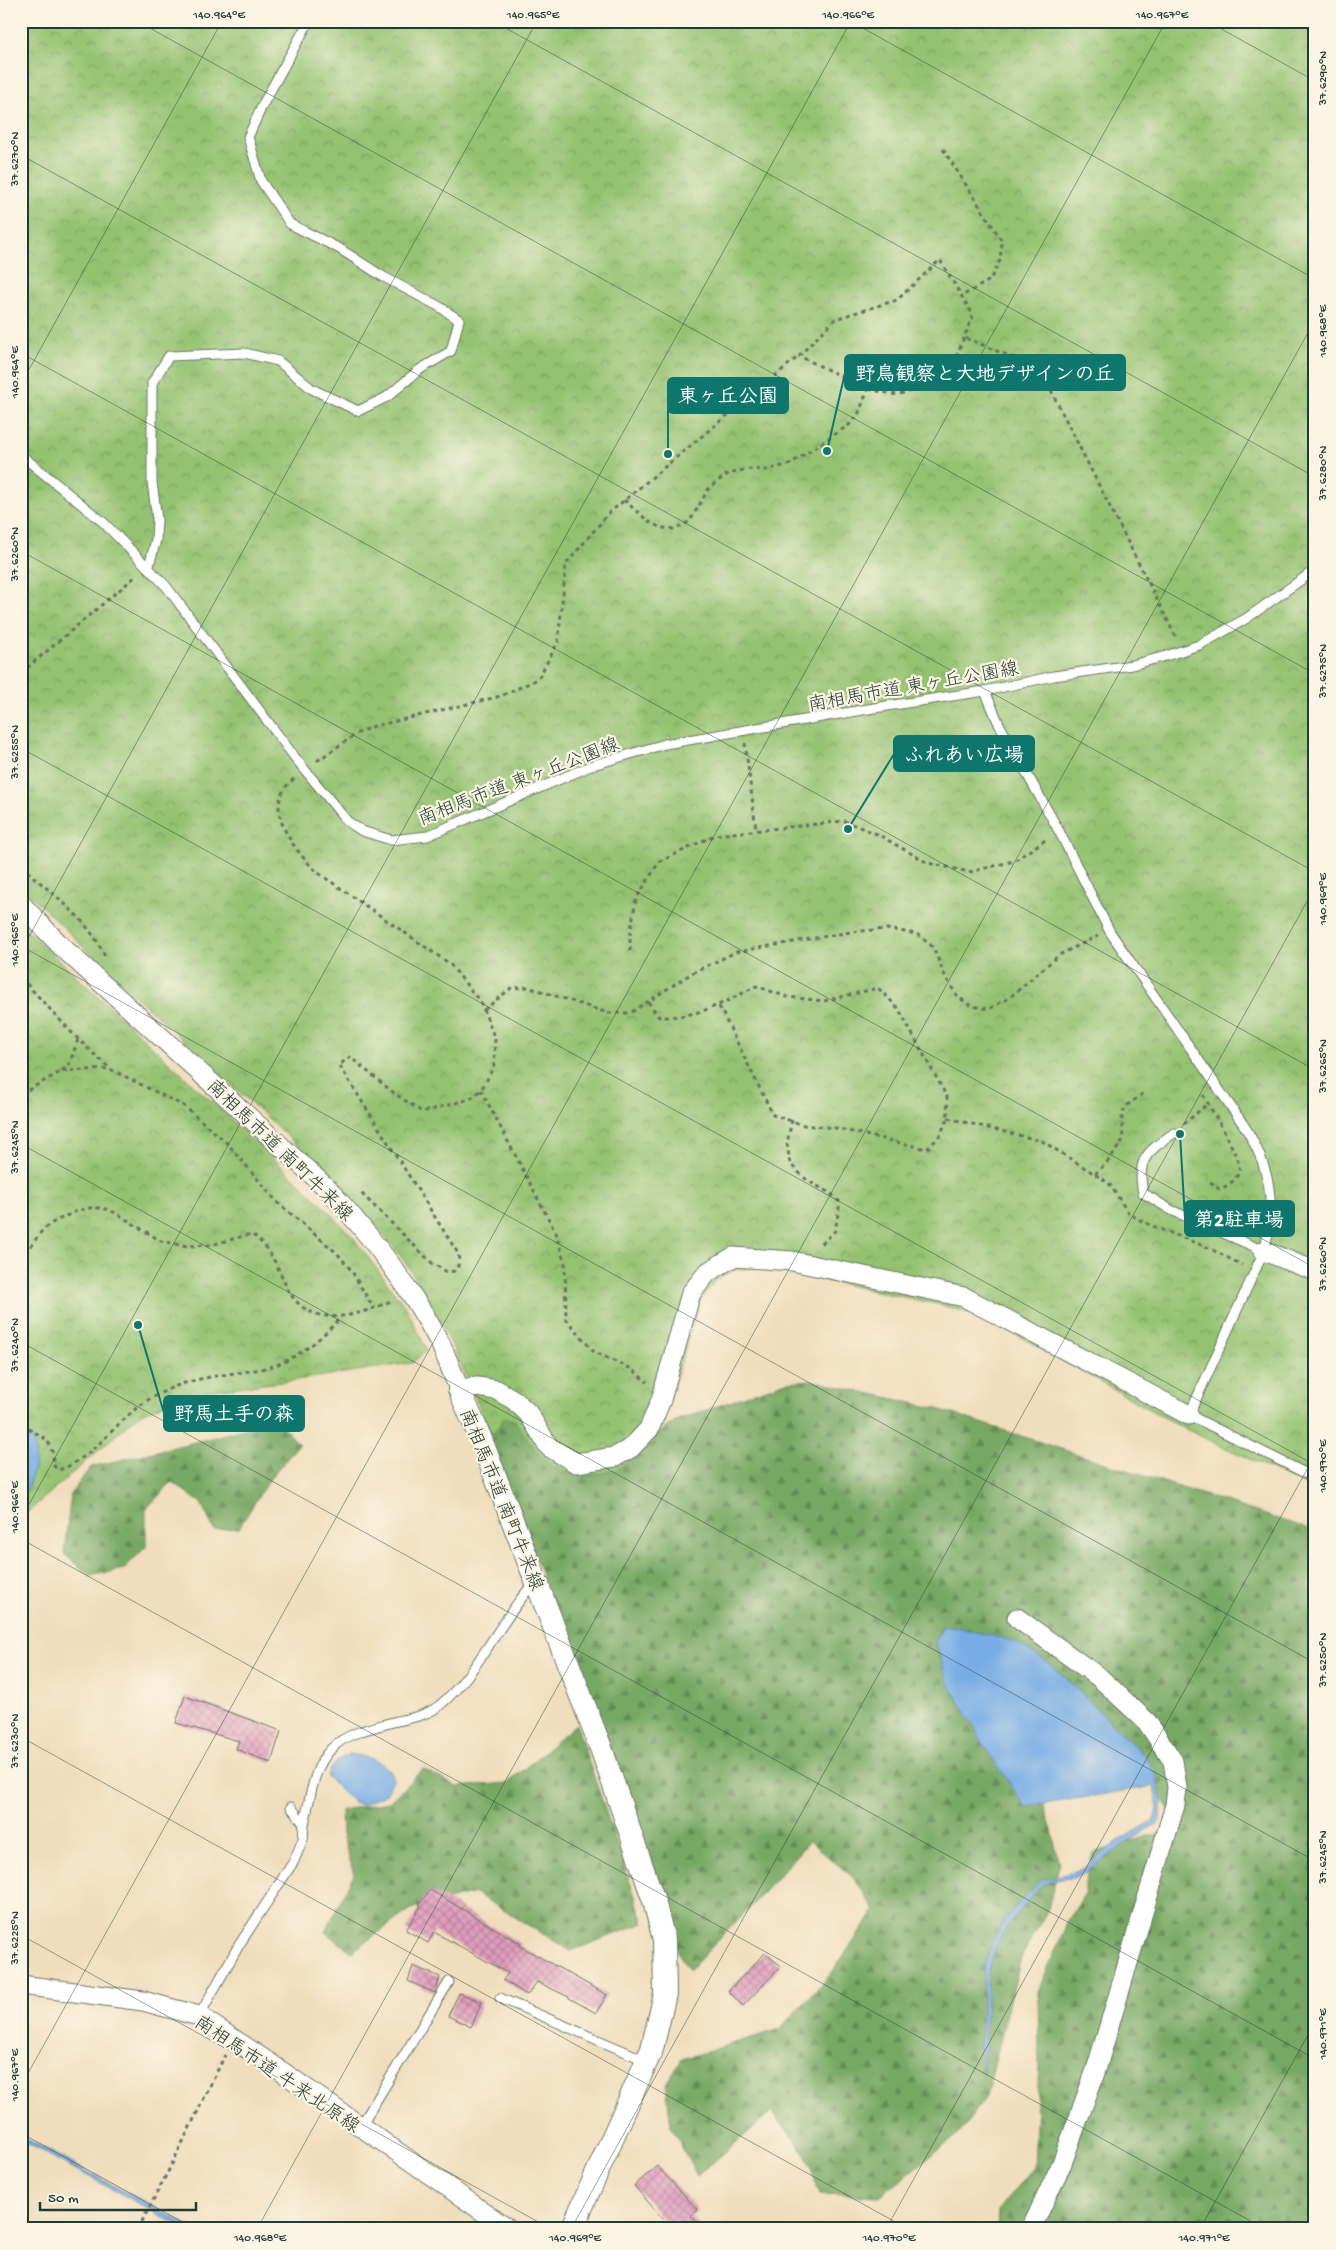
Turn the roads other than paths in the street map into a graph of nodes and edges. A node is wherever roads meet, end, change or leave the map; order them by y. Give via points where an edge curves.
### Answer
1 (309, 21) edge
2 (21, 454) edge
3 (149, 566) junction
4 (1315, 570) edge
5 (985, 691) junction
6 (21, 904) edge
7 (1174, 1133) dead end
8 (1264, 1251) junction
9 (1315, 1271) edge
10 (459, 1389) junction
11 (1188, 1415) junction
12 (1315, 1478) edge
13 (536, 1581) junction
14 (1017, 1618) dead end
15 (291, 1807) dead end
16 (304, 1824) junction
17 (449, 1982) dead end
18 (21, 1985) edge
19 (500, 1998) dead end
20 (199, 2016) junction
21 (647, 2061) junction
22 (360, 2127) junction
23 (508, 2229) edge
24 (572, 2229) edge
25 (1031, 2229) edge

1 - 3 lane via 248,137 261,181 290,224 340,249 459,320 451,351 419,370 387,397 358,412 312,389 278,361 244,353 169,356 152,383 152,482 157,519 156,540
2 - 3 lane, 南相馬市道 東ヶ丘公園線 via 104,522
3 - 5 lane, 南相馬市道 東ヶ丘公園線 via 313,781 355,826 379,837 403,840 427,836 544,785 621,756 665,744
4 - 5 lane, 南相馬市道 東ヶ丘公園線 via 1247,618 1183,651 1132,665 1054,676
5 - 8 lane via 999,724 1059,831 1110,932 1258,1147 1266,1172 1270,1211
6 - 10 street, 南相馬市道 南町牛来線 via 62,947 328,1189 409,1291 440,1344
7 - 8 lane via 1146,1155 1142,1162 1143,1193 1171,1210
8 - 9 street
8 - 11 lane
10 - 11 street via 497,1390 514,1400 528,1413 549,1447 576,1463 615,1457 631,1448 650,1429 691,1293 708,1272 733,1257 799,1262 964,1297
10 - 13 street, 南相馬市道 南町牛来線
11 - 12 lane
13 - 16 lane via 470,1671 439,1706 424,1714 369,1728 331,1749 319,1769
13 - 21 street, 南相馬市道 南町牛来線 via 601,1748 660,1923 665,1994 660,2023
14 - 25 street via 1100,1678 1147,1722 1173,1761 1176,1787 1175,1805 1110,2028 1062,2163
15 - 16 lane
16 - 20 lane via 303,1839 294,1862 239,1945
17 - 22 lane
18 - 20 street, 南相馬市道 牛来北原線 via 143,2001
19 - 21 lane
20 - 22 street, 南相馬市道 牛来北原線
21 - 24 street, 南相馬市道 南町牛来線
22 - 23 street, 南相馬市道 牛来北原線

